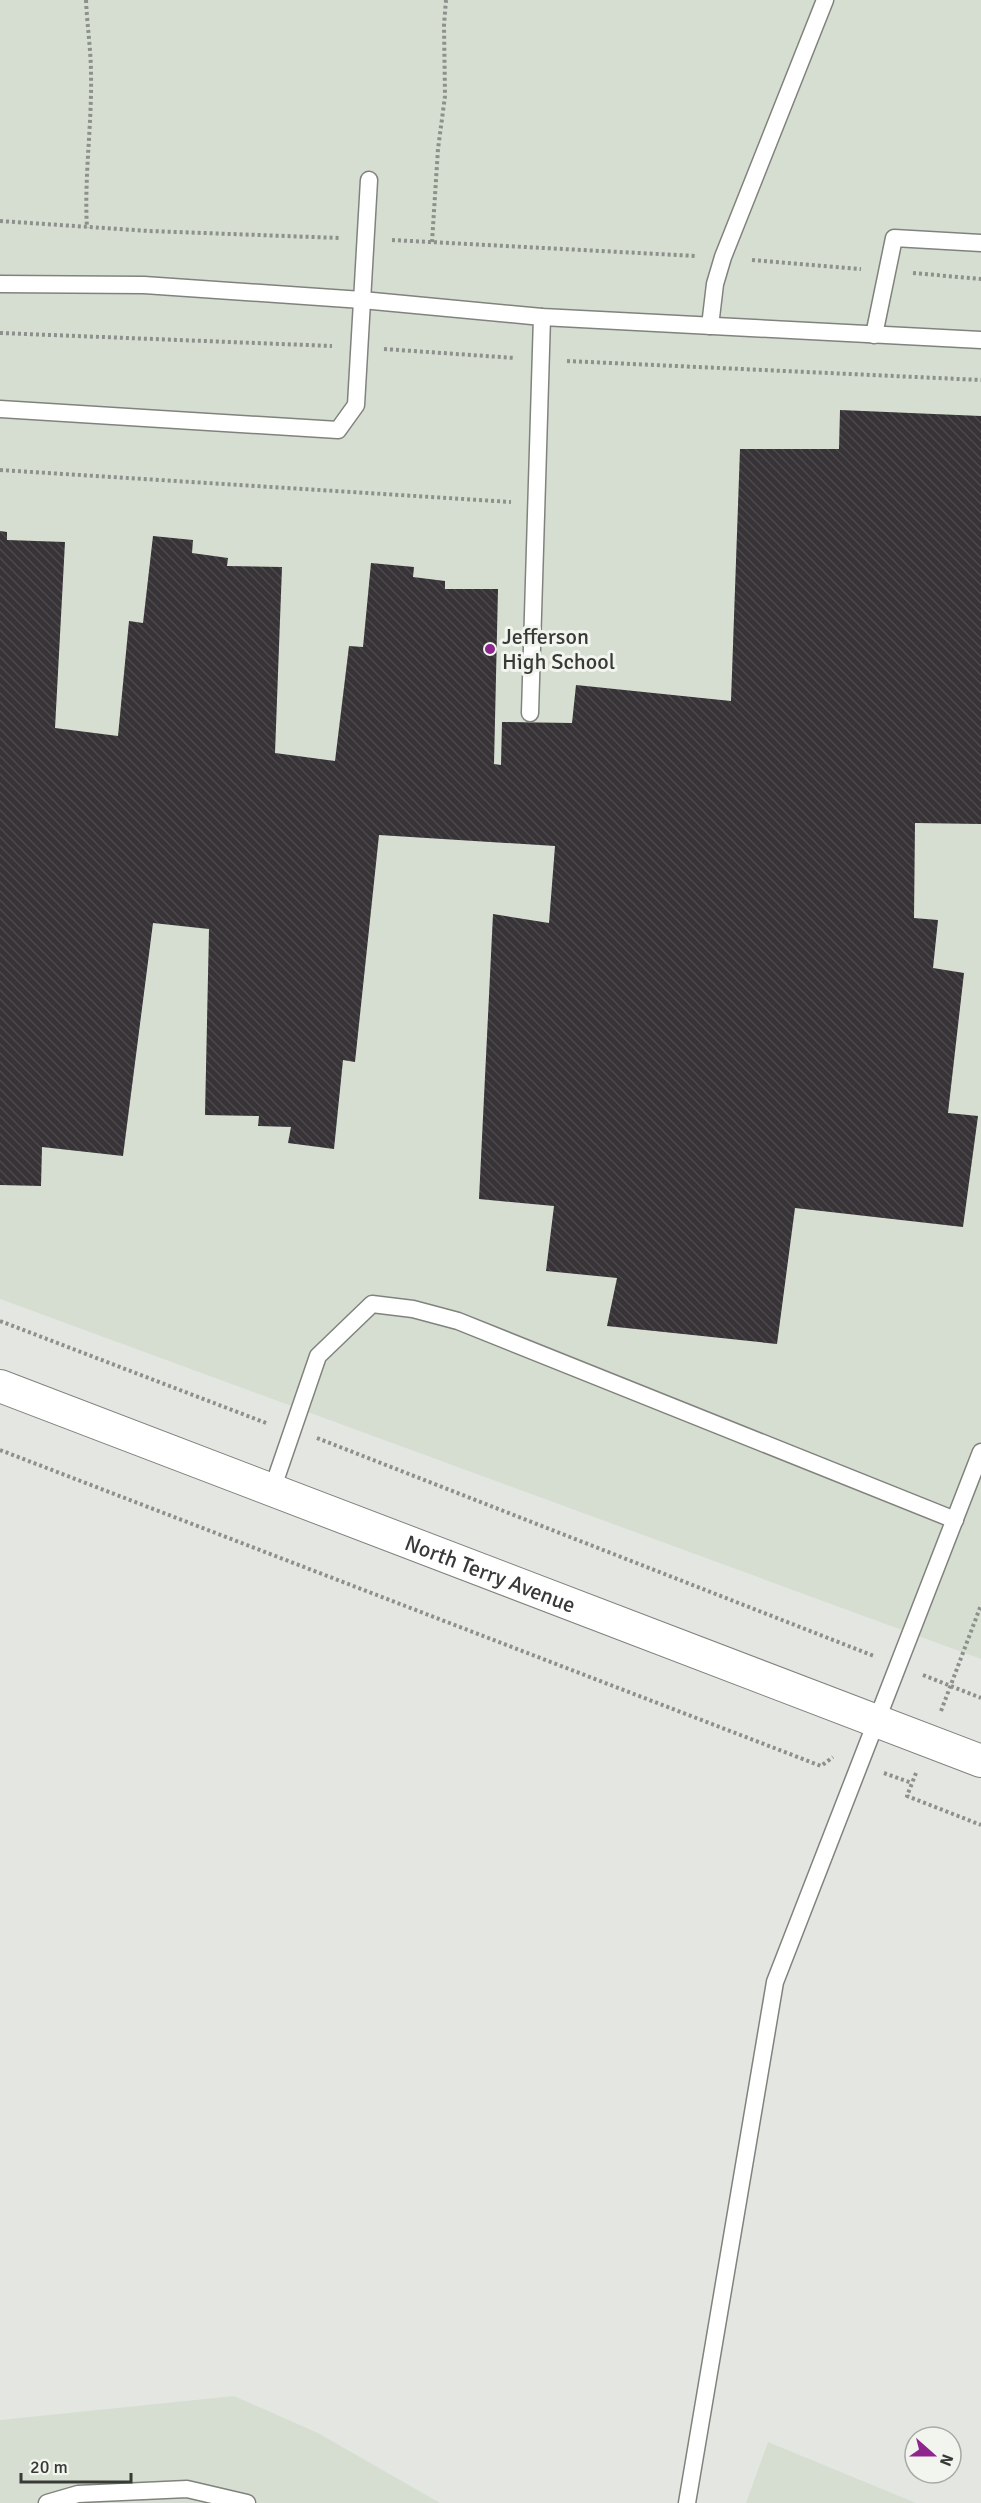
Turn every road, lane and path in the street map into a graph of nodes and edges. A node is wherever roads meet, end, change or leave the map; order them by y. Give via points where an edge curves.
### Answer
1 (86, 0) edge
2 (446, 0) edge
3 (825, 0) edge
4 (369, 180) dead end
5 (87, 228) dead end
6 (432, 242) dead end
7 (981, 243) edge
8 (723, 257) junction
9 (887, 271) junction
10 (981, 279) edge
11 (0, 284) edge
12 (363, 300) junction
13 (542, 317) junction
14 (710, 326) junction
15 (0, 333) edge
16 (874, 335) junction
17 (981, 340) edge
18 (359, 347) junction
19 (541, 359) junction
20 (981, 380) edge
21 (0, 410) edge
22 (0, 470) edge
23 (536, 504) junction
24 (530, 713) dead end
25 (0, 1321) edge
26 (0, 1386) edge
27 (292, 1431) junction
28 (0, 1450) edge
29 (981, 1452) edge
30 (272, 1490) junction
31 (955, 1520) junction
32 (897, 1665) junction
33 (981, 1698) edge
34 (875, 1721) junction
35 (981, 1761) edge
36 (859, 1763) junction
37 (912, 1783) dead end
38 (47, 2503) edge
39 (247, 2503) edge
40 (687, 2503) edge

1 - 5 path via 91,74
2 - 6 path via 445,96
3 - 8 lane
4 - 12 lane
7 - 9 lane via 894,238
8 - 9 path
8 - 14 lane
9 - 10 path
9 - 16 lane
11 - 12 lane via 144,285
12 - 13 lane
12 - 18 lane
13 - 14 lane
13 - 19 lane
14 - 16 lane
15 - 18 path
16 - 17 lane
18 - 19 path
18 - 21 lane via 356,405 338,430
19 - 20 path
19 - 23 lane
22 - 23 path
23 - 24 lane
25 - 27 path
26 - 30 street, North Terry Avenue
27 - 30 lane
27 - 31 lane via 318,1356 372,1304 414,1309 459,1321
27 - 32 path
28 - 36 path via 820,1766 836,1755
29 - 31 lane
30 - 34 street, North Terry Avenue
31 - 32 lane
32 - 33 path
32 - 34 lane
34 - 35 street, North Terry Avenue
34 - 36 lane
36 - 37 path
36 - 40 lane via 775,1982
38 - 39 lane via 78,2494 187,2488

